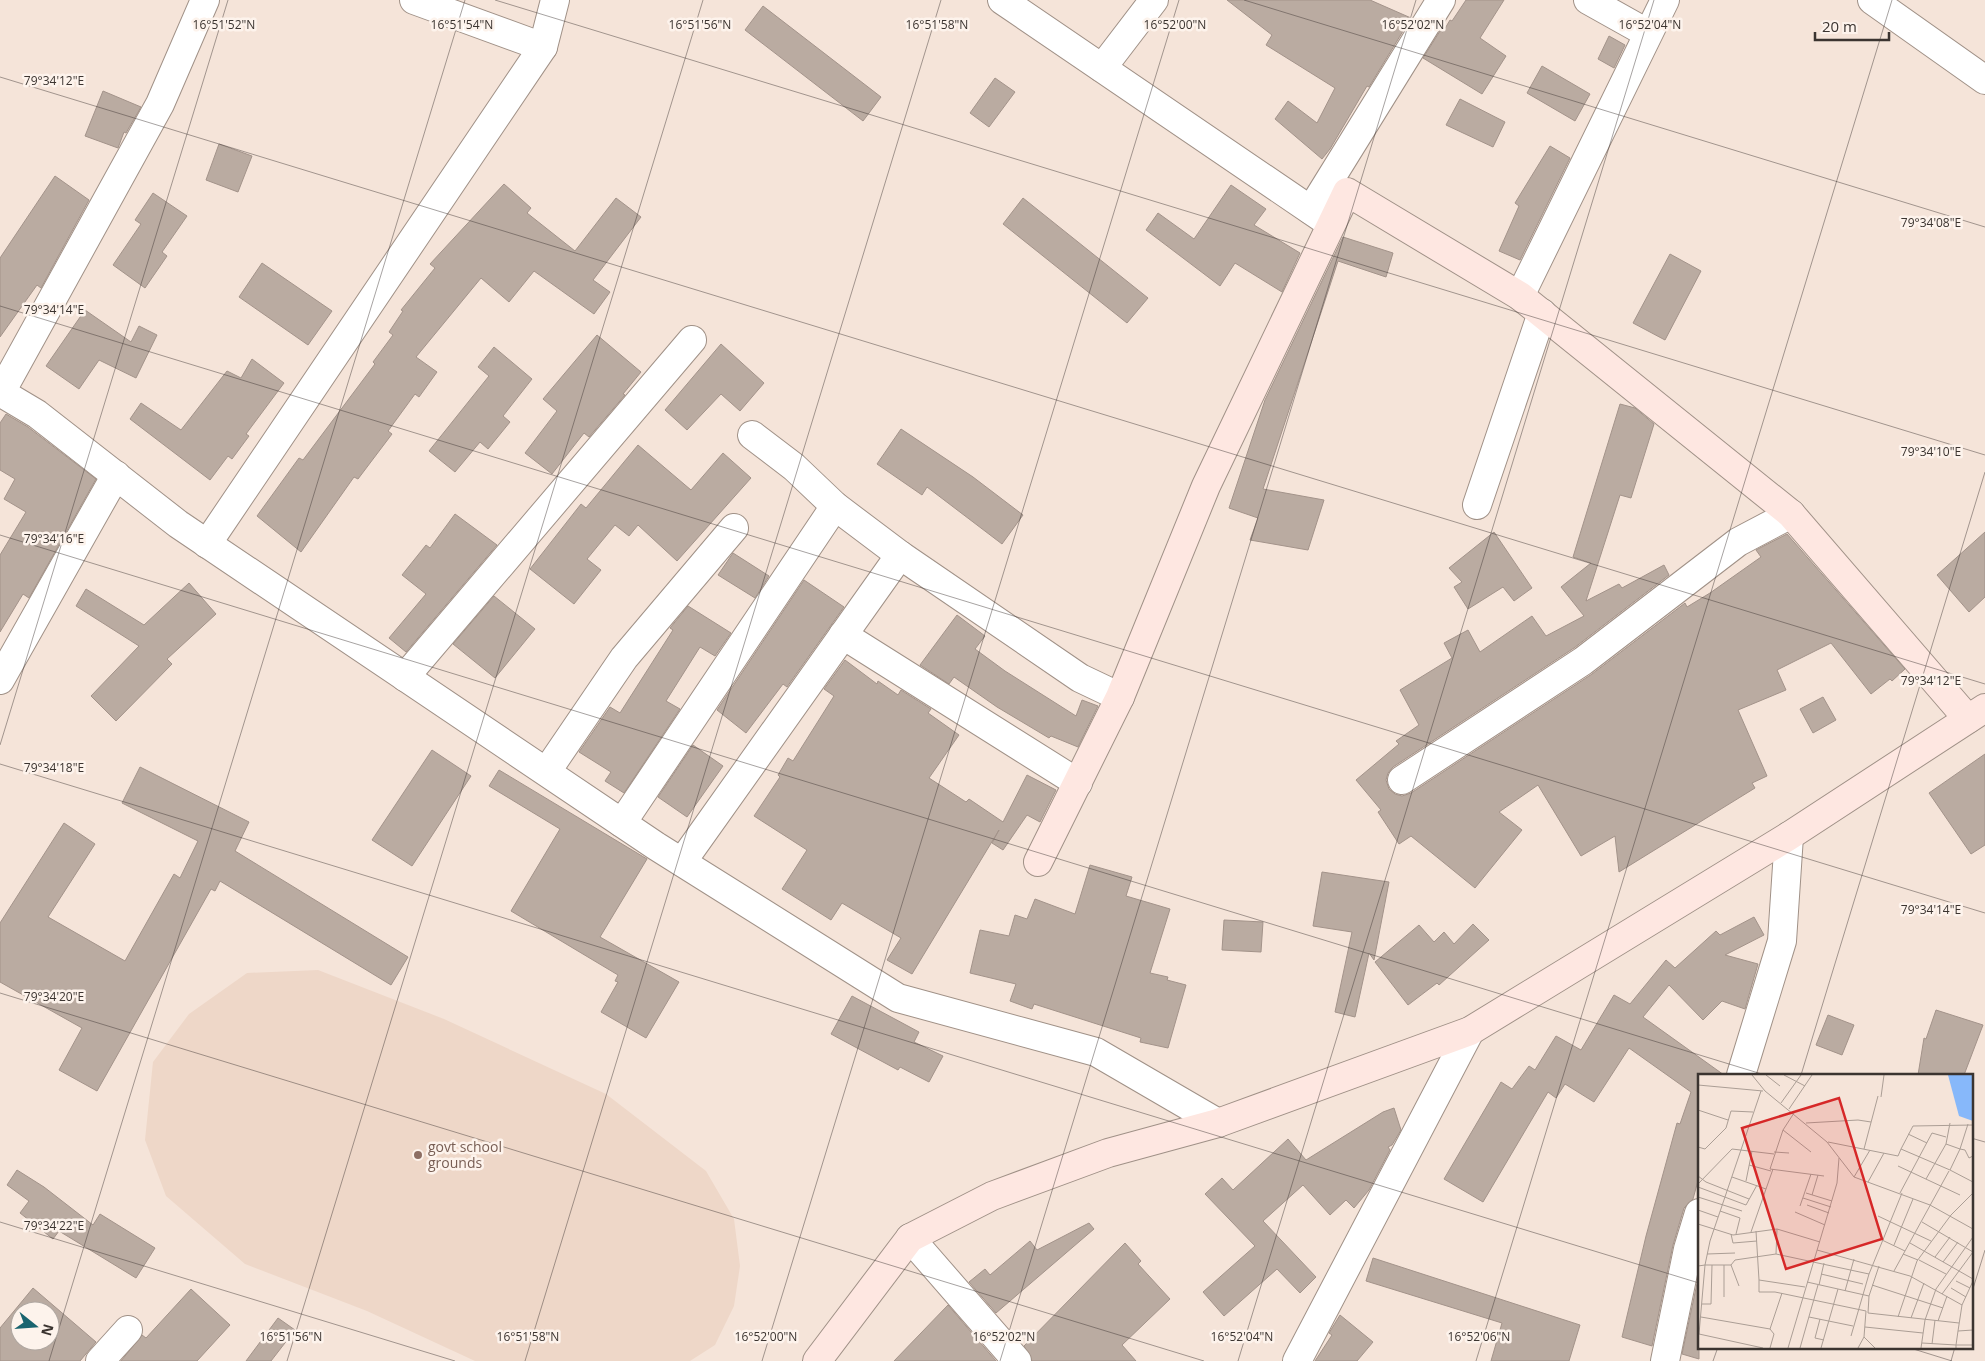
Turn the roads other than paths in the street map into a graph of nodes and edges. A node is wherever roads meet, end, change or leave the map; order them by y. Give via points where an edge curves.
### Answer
1 (205, 0) edge
2 (414, 0) edge
3 (555, 0) edge
4 (1002, 0) edge
5 (1154, 0) edge
6 (1441, 0) edge
7 (1588, 0) edge
8 (1665, 0) edge
9 (1872, 0) edge
10 (1647, 33) junction
11 (543, 47) junction
12 (1102, 68) junction
13 (1985, 80) edge
14 (1321, 217) junction
15 (1520, 296) junction
16 (1542, 313) junction
17 (692, 340) dead end
18 (0, 393) edge
19 (752, 435) dead end
20 (116, 475) junction
21 (1477, 505) dead end
22 (835, 506) junction
23 (1791, 514) junction
24 (734, 528) dead end
25 (207, 544) junction
26 (900, 555) junction
27 (842, 635) junction
28 (405, 677) junction
29 (0, 680) edge
30 (1120, 697) junction
31 (1976, 714) edge
32 (547, 771) junction
33 (1402, 780) dead end
34 (1078, 783) junction
35 (622, 823) junction
36 (1789, 836) junction
37 (682, 862) junction
38 (1038, 862) dead end
39 (1470, 1031) junction
40 (1741, 1074) edge
41 (1218, 1123) junction
42 (1698, 1216) edge
43 (910, 1238) junction
44 (128, 1330) dead end
45 (100, 1361) edge
46 (817, 1361) edge
47 (1017, 1361) edge
48 (1297, 1361) edge
49 (1665, 1361) edge

1 - 18 street via 160,104
2 - 11 street
3 - 11 street
4 - 12 street
5 - 12 street
6 - 14 street
7 - 10 street
8 - 10 street
9 - 13 street
10 - 15 street
11 - 25 street
12 - 14 street
14 - 15 street via 1347,192
14 - 30 street
15 - 16 street
16 - 21 street
16 - 23 street
17 - 28 street
18 - 20 street via 37,414
19 - 22 street via 794,467
20 - 25 street
20 - 29 street
22 - 26 street
22 - 35 street
23 - 31 street
23 - 33 street via 1738,542 1583,661
24 - 32 street via 624,658
25 - 28 street
26 - 27 street
26 - 30 street via 1080,678
27 - 34 street
27 - 37 street
28 - 32 street
30 - 34 street
31 - 36 street
32 - 35 street
34 - 38 street
35 - 37 street
36 - 39 street
36 - 40 street via 1782,941
37 - 41 street via 898,998 1096,1052
39 - 41 street
39 - 48 street
41 - 43 street via 1108,1153 992,1196
42 - 49 street via 1688,1248
43 - 46 street
43 - 47 street
44 - 45 street

